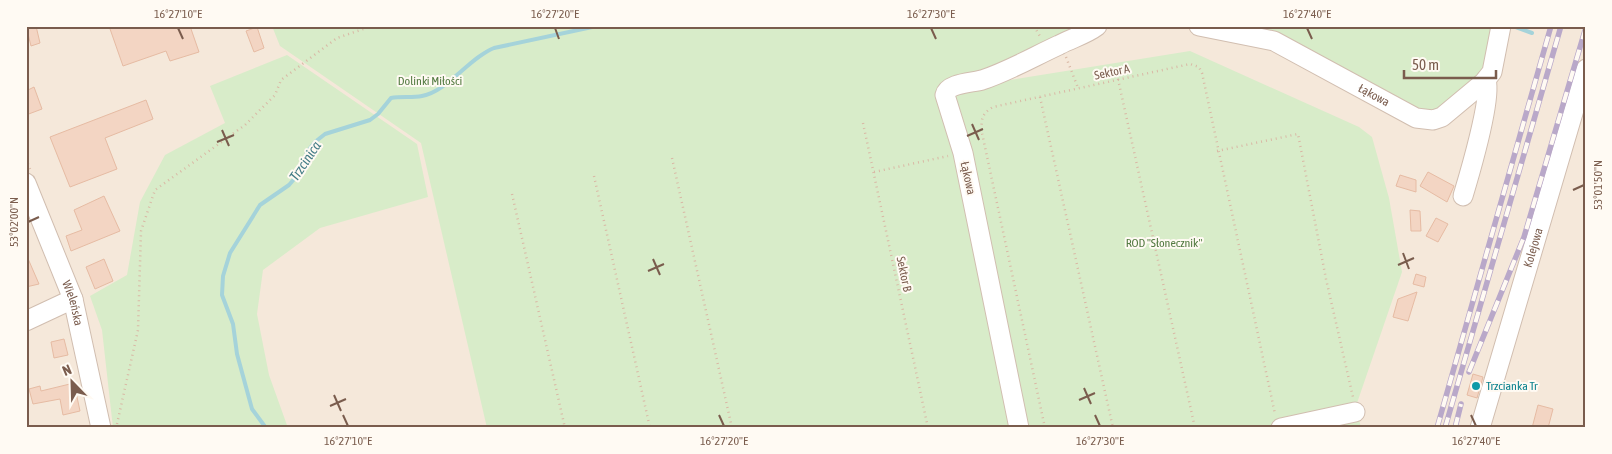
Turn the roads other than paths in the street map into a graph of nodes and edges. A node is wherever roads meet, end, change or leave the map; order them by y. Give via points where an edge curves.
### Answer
1 (1097, 26) edge
2 (1199, 26) edge
3 (1501, 26) edge
4 (1586, 69) edge
5 (1486, 80) junction
6 (26, 183) edge
7 (1463, 196) dead end
8 (73, 299) junction
9 (26, 321) edge
10 (1355, 412) road end
11 (1278, 423) edge
12 (101, 428) edge
13 (1020, 428) edge
14 (1480, 428) edge

1 - 13 street, Łąkowa via 1002,73 952,87 945,96 963,153
2 - 5 street, Łąkowa via 1274,41 1416,118 1433,120 1442,117
3 - 5 street, Łąkowa via 1492,72
4 - 14 street, Kolejowa
5 - 7 street via 1488,87
6 - 8 street, Wieleńska
8 - 9 street
8 - 12 street, Wieleńska
10 - 11 street

